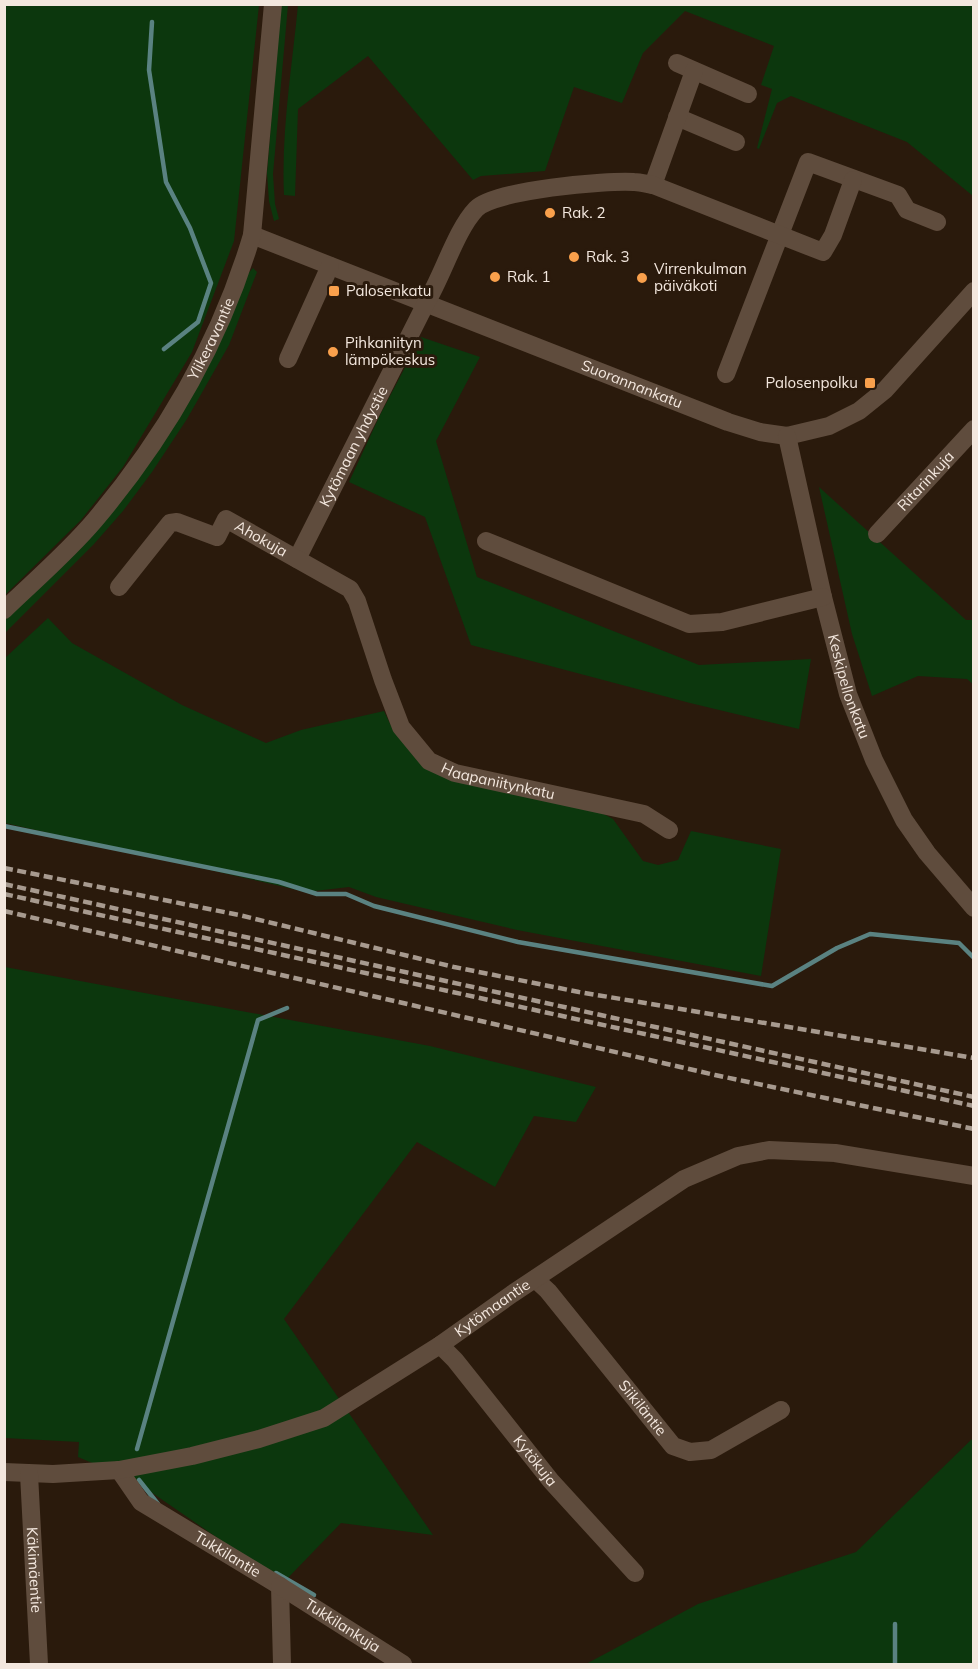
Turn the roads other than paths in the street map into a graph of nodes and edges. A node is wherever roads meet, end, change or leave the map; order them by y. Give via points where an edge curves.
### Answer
1 (273, 4) edge
2 (677, 63) dead end
3 (694, 71) junction
4 (748, 94) dead end
5 (677, 117) junction
6 (736, 142) dead end
7 (853, 180) junction
8 (653, 185) junction
9 (937, 222) dead end
10 (780, 234) junction
11 (252, 235) junction
12 (330, 266) junction
13 (974, 291) edge
14 (426, 303) junction
15 (288, 359) dead end
16 (726, 374) dead end
17 (974, 429) edge
18 (787, 436) junction
19 (877, 534) dead end
20 (486, 541) dead end
21 (297, 559) junction
22 (119, 587) dead end
23 (824, 597) junction
24 (4, 610) edge
25 (669, 830) dead end
26 (974, 908) edge
27 (974, 1176) edge
28 (535, 1279) junction
29 (440, 1345) junction
30 (781, 1410) dead end
31 (119, 1470) junction
32 (4, 1473) edge
33 (29, 1474) junction
34 (635, 1573) dead end
35 (280, 1586) junction
36 (39, 1665) edge
37 (282, 1665) edge
38 (403, 1665) edge

1 - 11 street, Ylikeravantie
2 - 3 street
3 - 4 street
3 - 5 street
5 - 6 street
5 - 8 street
7 - 9 street via 898,195 908,210
7 - 10 street via 823,252
7 - 10 street via 808,162
8 - 10 street
8 - 14 street via 635,182 573,186 493,199 478,207 464,225
10 - 16 street
11 - 12 street, Suorannankatu
11 - 24 street, Ylikeravantie via 212,339 176,409 142,461 93,522
12 - 14 street, Suorannankatu
12 - 15 street
13 - 18 street, Suorannankatu via 885,390 859,411 829,426
14 - 18 street, Suorannankatu via 728,422
14 - 21 street, Kytömaan yhdystie
17 - 19 street, Ritarinkuja
18 - 23 street, Keskipellonkatu
20 - 23 street via 689,624 722,622
21 - 22 street, Ahokuja via 226,519 217,537 170,523
21 - 25 street, Haapaniitynkatu via 350,589 401,727 429,761 455,773 644,814
23 - 26 street, Keskipellonkatu via 848,694 874,760 904,820
27 - 28 street, Kytömaantie via 835,1153 770,1150 738,1156 684,1179
28 - 29 street, Kytömaantie
28 - 30 street, Siikiläntie via 673,1446 690,1452 711,1450
29 - 31 street, Kytömaantie via 324,1418 192,1456
29 - 34 street, Kytökuja via 551,1480
31 - 33 street, Kytömaantie
31 - 35 street, Tukkilantie via 141,1502
32 - 33 street, Kytömaantie
33 - 36 street, Käkimäentie
35 - 37 street
35 - 38 street, Tukkilankuja

